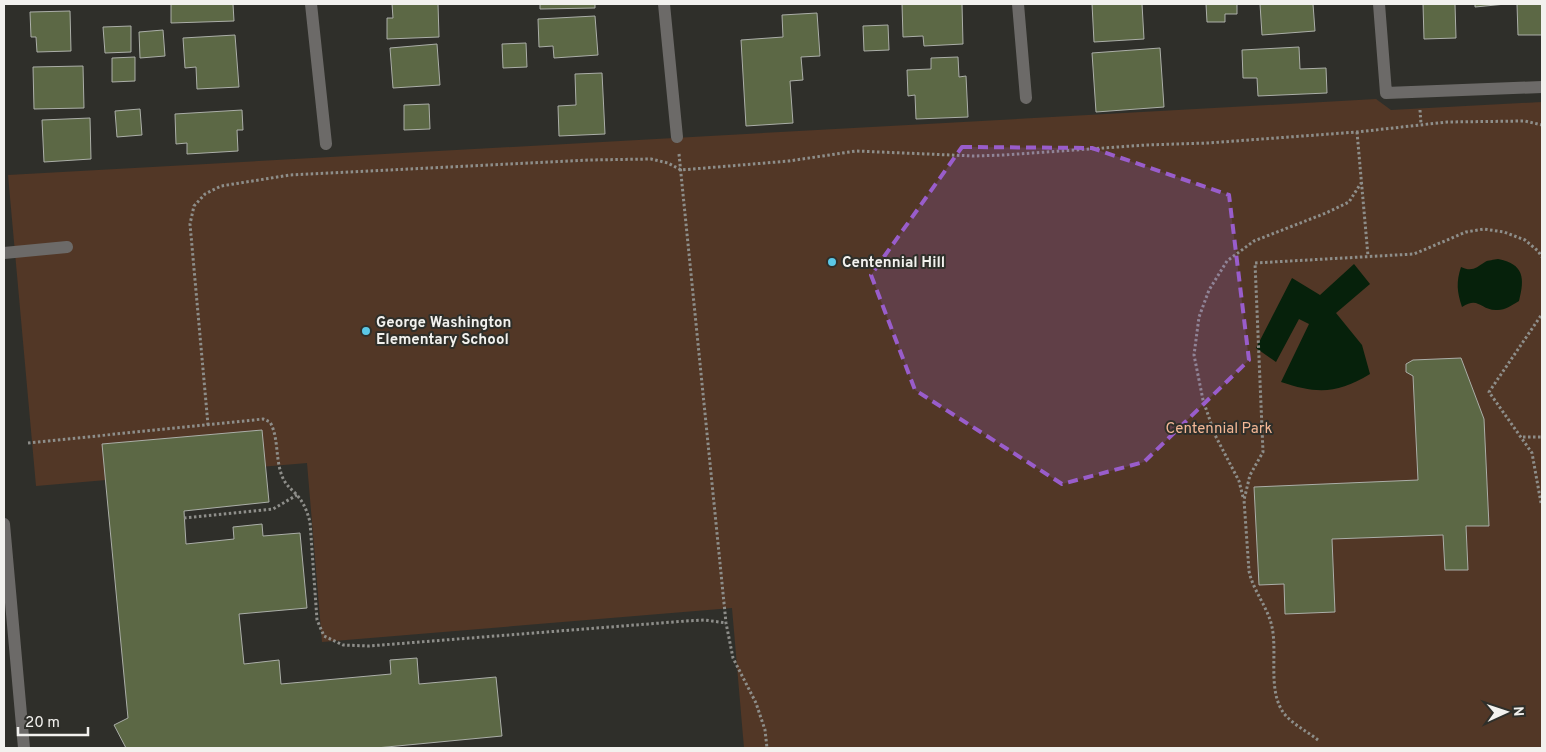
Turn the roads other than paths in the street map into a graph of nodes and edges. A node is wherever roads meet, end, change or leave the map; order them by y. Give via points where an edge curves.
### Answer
1 (311, 4) edge
2 (664, 4) edge
3 (1018, 4) edge
4 (1379, 4) edge
5 (1542, 87) edge
6 (1026, 98) dead end
7 (677, 138) road end
8 (326, 144) dead end
9 (67, 248) dead end
10 (4, 253) edge
11 (4, 524) edge
12 (24, 748) edge

1 - 8 street
2 - 7 street
3 - 6 street
4 - 5 street via 1386,93
9 - 10 street
11 - 12 street

